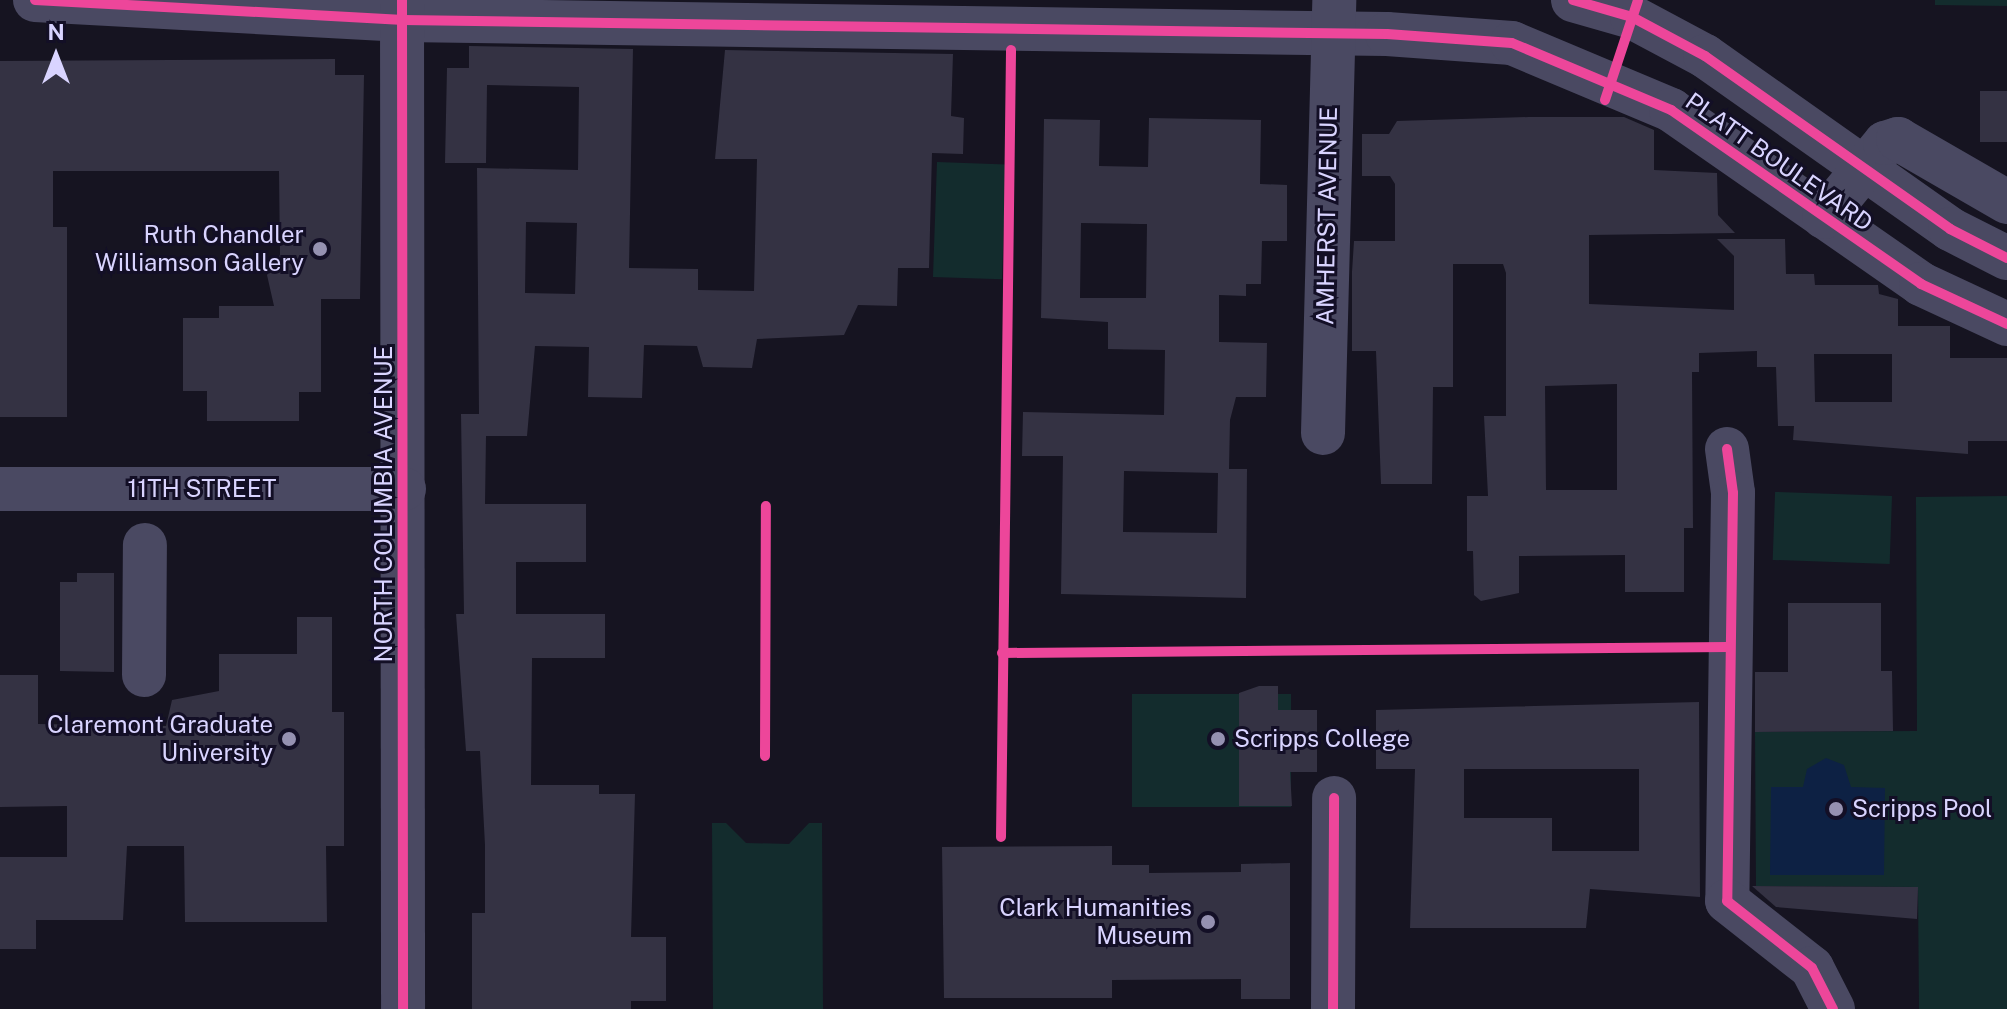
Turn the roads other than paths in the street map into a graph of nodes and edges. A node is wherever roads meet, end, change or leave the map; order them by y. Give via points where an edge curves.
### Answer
1 (35, 0) edge
2 (1573, 0) edge
3 (402, 10) edge
4 (663, 12) edge
5 (1035, 15) edge
6 (1332, 17) edge
7 (1864, 167) junction
8 (2007, 202) edge
9 (1824, 217) junction
10 (2007, 258) edge
11 (2007, 324) edge
12 (1323, 433) dead end
13 (1727, 449) dead end
14 (0, 489) edge
15 (404, 489) junction
16 (145, 545) dead end
17 (144, 675) dead end
18 (1334, 798) dead end
19 (403, 1009) edge
20 (1333, 1009) edge
21 (1833, 1009) edge

1 - 3 street, PLATT BOULEVARD
2 - 7 street, PLATT BOULEVARD via 1632,17 1705,56
3 - 4 street, PLATT BOULEVARD
3 - 15 street, NORTH COLUMBIA AVENUE
4 - 5 street, PLATT BOULEVARD
5 - 6 street, PLATT BOULEVARD
6 - 9 street, PLATT BOULEVARD via 1459,36 1565,61 1671,110
6 - 12 street, AMHERST AVENUE
7 - 8 street via 1885,143 1911,141
7 - 9 street
7 - 10 street, PLATT BOULEVARD via 1950,229
9 - 11 street, PLATT BOULEVARD via 1921,284
13 - 21 street via 1733,493 1727,901 1812,968
14 - 15 street, 11TH STREET
15 - 19 street, NORTH COLUMBIA AVENUE
16 - 17 street
18 - 20 street

